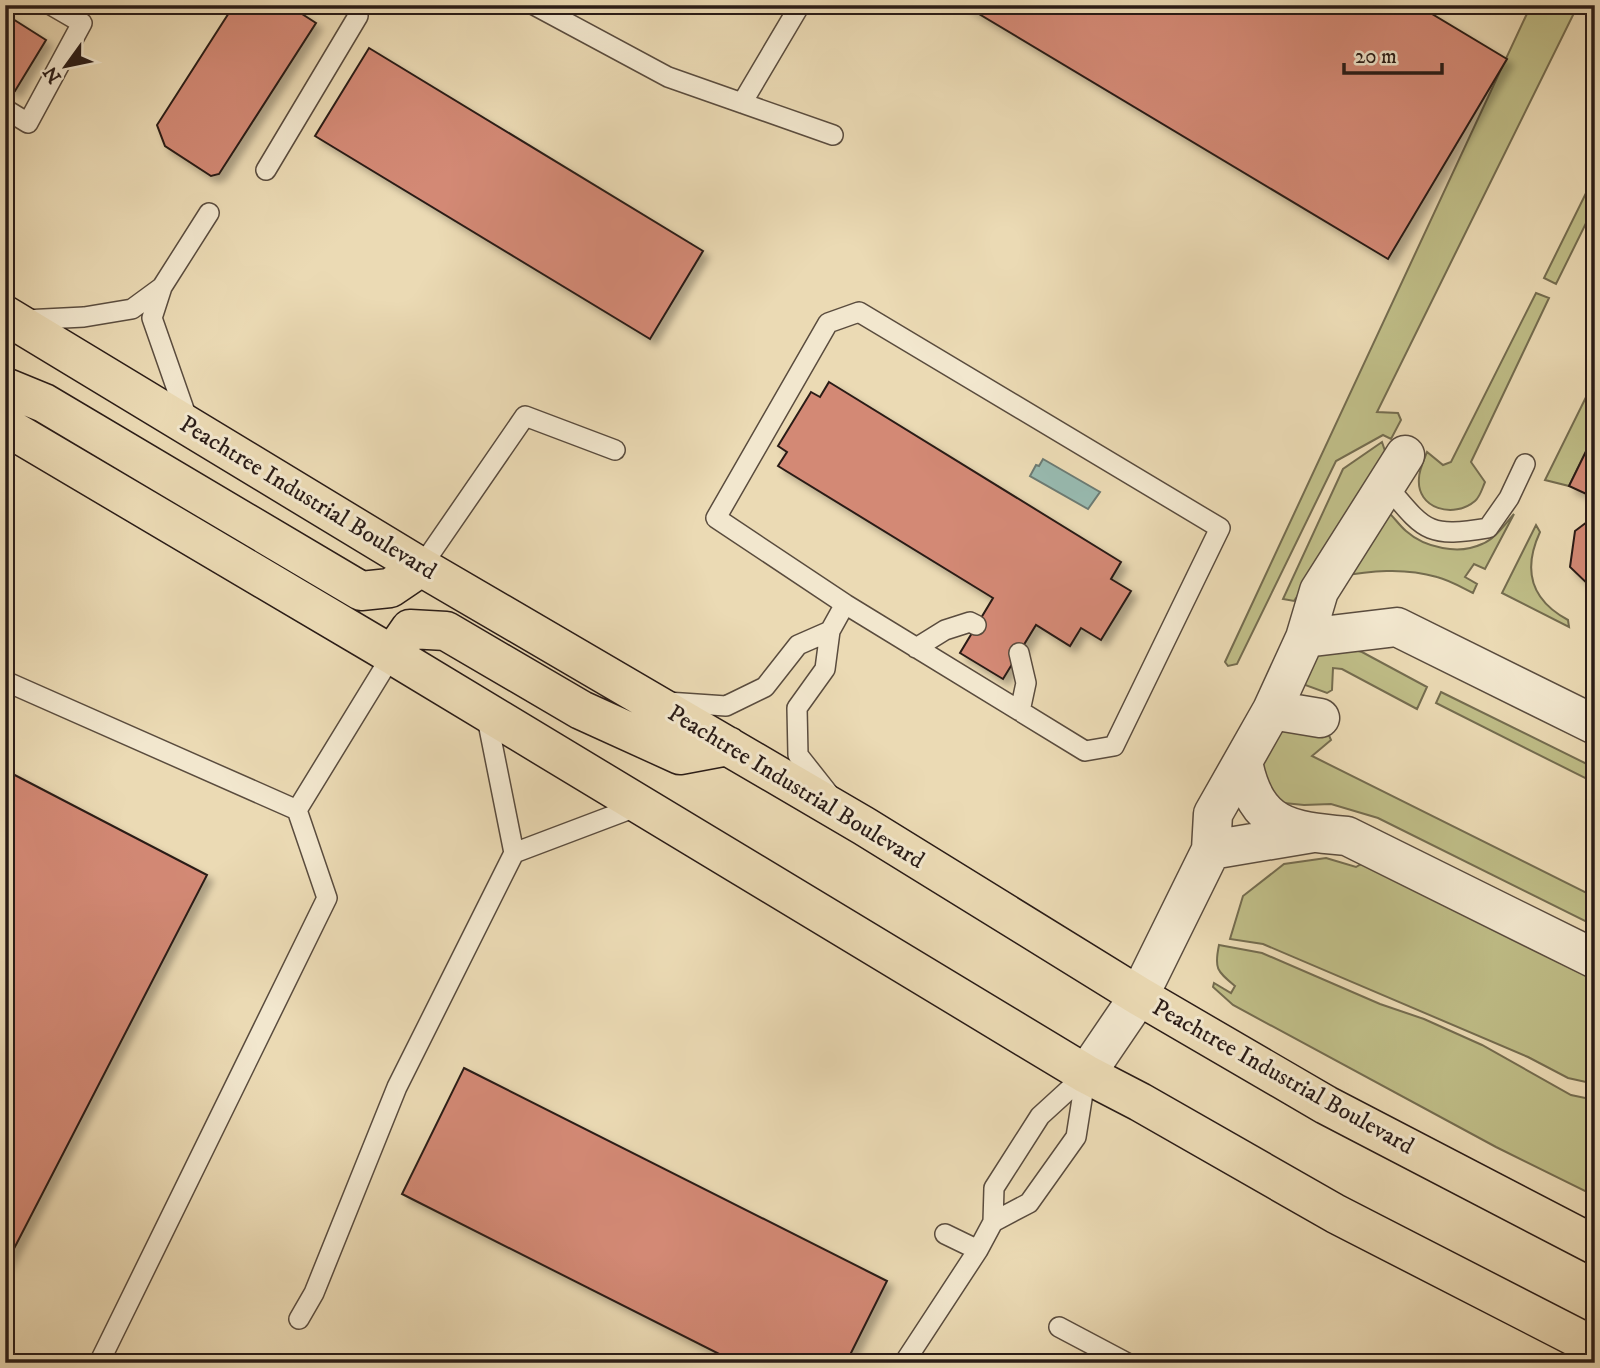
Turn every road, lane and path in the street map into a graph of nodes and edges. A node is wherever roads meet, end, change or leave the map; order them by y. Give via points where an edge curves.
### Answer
1 (51, 5) edge
2 (534, 5) edge
3 (800, 5) edge
4 (358, 16) dead end
5 (742, 103) junction
6 (5, 109) edge
7 (833, 135) dead end
8 (266, 170) dead end
9 (209, 213) dead end
10 (162, 287) junction
11 (10, 318) edge
12 (5, 387) edge
13 (5, 426) edge
14 (189, 426) junction
15 (615, 450) dead end
16 (1525, 464) dead end
17 (1396, 470) joint
18 (421, 567) junction
19 (845, 604) junction
20 (976, 625) dead end
21 (830, 631) junction
22 (1305, 638) junction
23 (916, 648) junction
24 (1019, 653) dead end
25 (392, 655) junction
26 (5, 681) edge
27 (652, 701) junction
28 (1272, 710) junction
29 (1020, 711) junction
30 (486, 712) junction
31 (1320, 718) dead end
32 (1595, 725) edge
33 (727, 746) junction
34 (1243, 762) junction
35 (641, 805) junction
36 (297, 810) junction
37 (846, 816) junction
38 (1313, 833) junction
39 (1211, 850) junction
40 (514, 853) junction
41 (1595, 959) edge
42 (1139, 996) junction
43 (1086, 1074) junction
44 (993, 1222) junction
45 (945, 1234) dead end
46 (1595, 1245) edge
47 (978, 1250) junction
48 (299, 1319) dead end
49 (1059, 1327) dead end
50 (1595, 1347) edge
51 (99, 1363) edge
52 (904, 1363) edge
53 (1127, 1363) edge

1 - 6 lane via 82,23 28,122
2 - 5 lane via 668,77
3 - 5 lane
4 - 8 lane
5 - 7 lane
9 - 10 lane
10 - 11 lane via 132,309 84,317
10 - 14 lane via 152,318
11 - 14 highway, Peachtree Industrial Boulevard
12 - 18 highway via 44,403 361,591 390,589
13 - 25 highway
14 - 18 highway, Peachtree Industrial Boulevard
15 - 18 lane via 525,416
16 - 17 lane via 1488,528 1456,534 1437,532 1415,519
17 - 22 street via 1319,591
18 - 27 highway, Peachtree Industrial Boulevard
19 - 21 lane
19 - 23 lane
19 - 29 lane via 716,518 828,323 859,312 1220,528 1114,746 1086,751
20 - 23 lane via 970,622 945,630
21 - 27 lane via 798,645 765,687 726,706
21 - 37 lane via 825,669 797,708 798,755
22 - 28 street
22 - 32 street via 1397,627
23 - 29 lane
24 - 29 lane via 1026,683
25 - 30 highway
25 - 33 highway via 410,629 446,631 581,710 680,755
25 - 36 lane
26 - 36 lane
27 - 33 highway, Peachtree Industrial Boulevard
28 - 31 street
28 - 34 street
30 - 35 highway
30 - 40 lane
33 - 37 highway, Peachtree Industrial Boulevard
34 - 38 street via 1250,792 1259,806 1274,821
34 - 39 street via 1213,814
35 - 40 lane
35 - 43 highway
36 - 51 lane via 327,898
37 - 42 highway, Peachtree Industrial Boulevard
38 - 39 street
38 - 41 street via 1347,836
39 - 42 street
40 - 48 lane via 397,1087 314,1293
42 - 43 street
42 - 46 highway, Peachtree Industrial Boulevard via 1326,1105
43 - 44 lane via 1040,1116 1001,1177 995,1188
43 - 44 lane via 1076,1138 1029,1203
43 - 50 highway via 1336,1214
44 - 47 lane
45 - 47 lane
47 - 52 lane
49 - 53 lane

